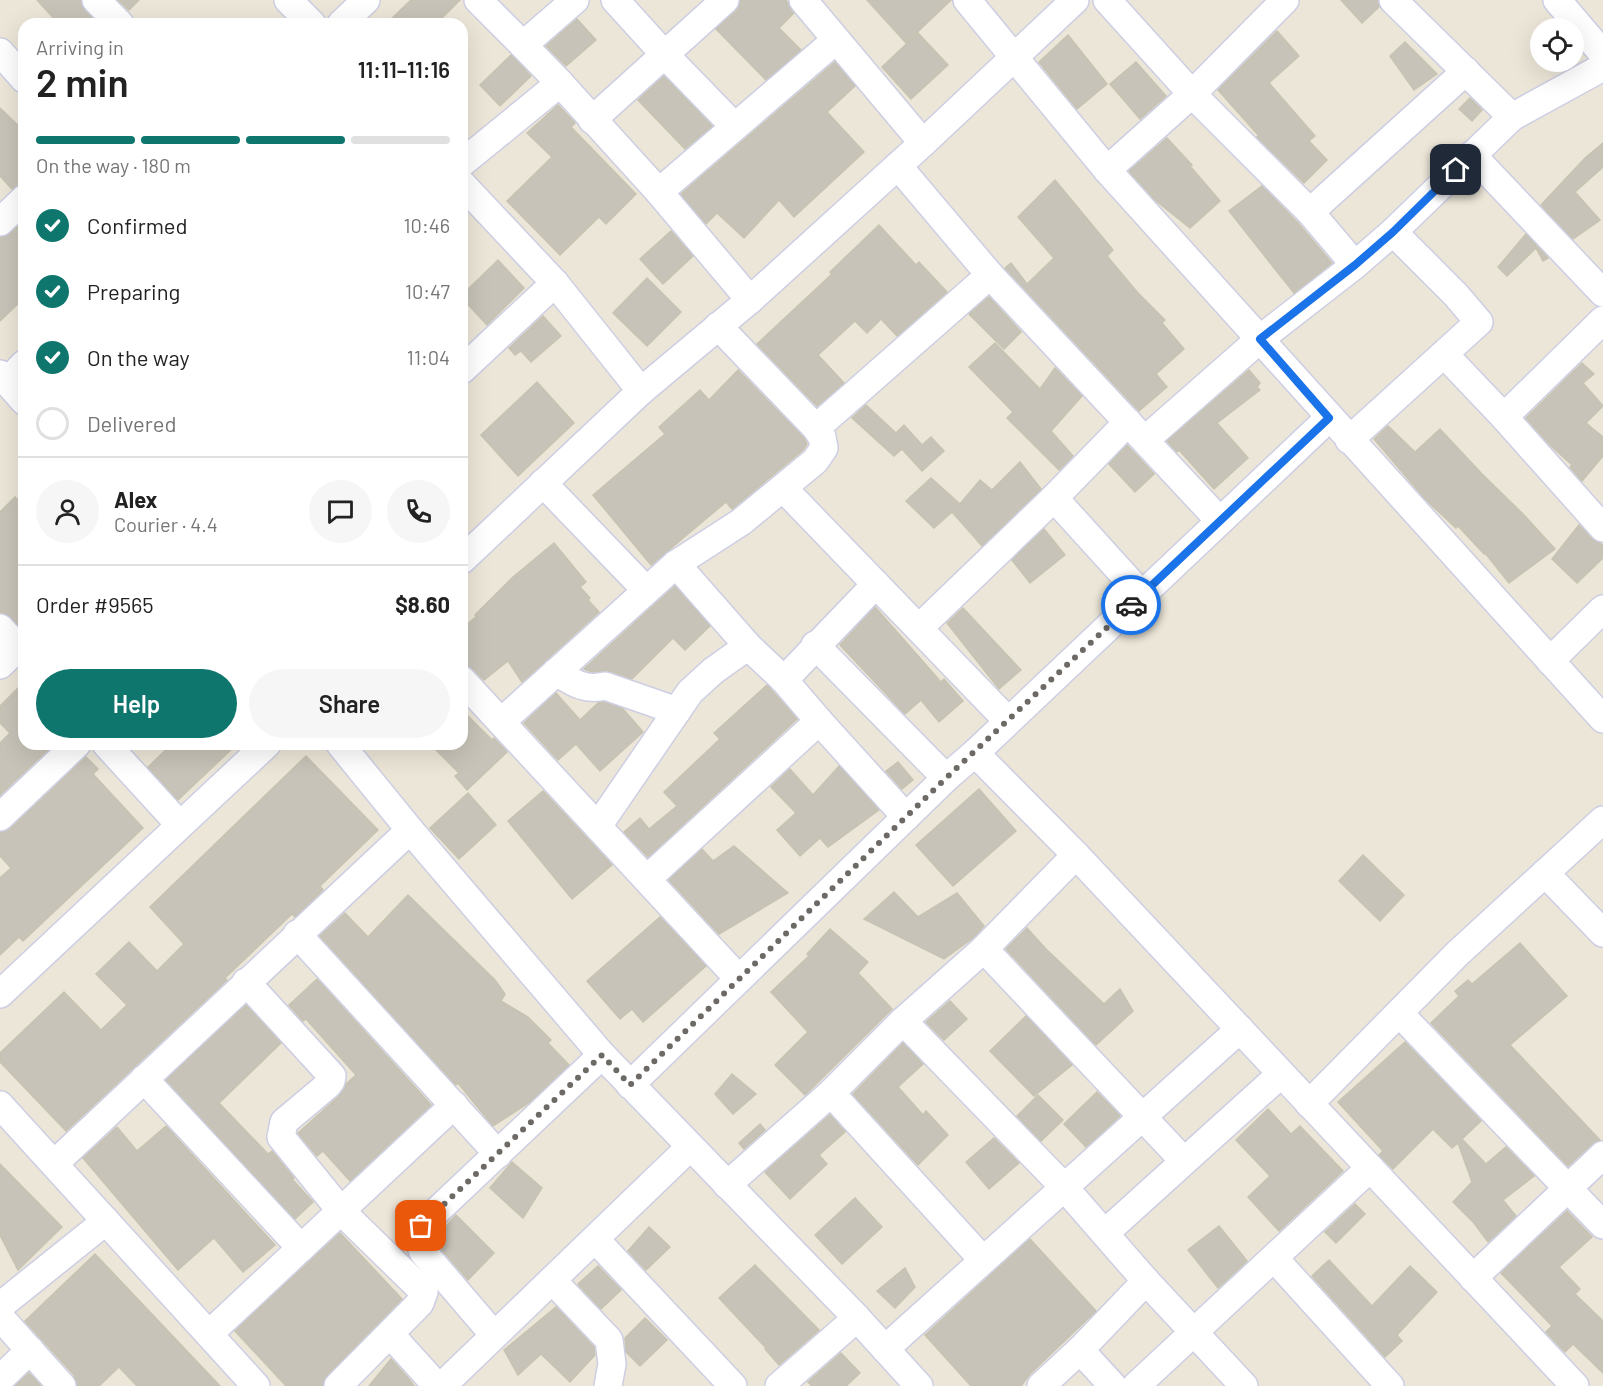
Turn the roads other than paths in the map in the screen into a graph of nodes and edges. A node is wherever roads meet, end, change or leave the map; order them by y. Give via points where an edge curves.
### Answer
1 (96, 0) edge
2 (288, 0) edge
3 (366, 0) edge
4 (478, 0) edge
5 (575, 0) edge
6 (615, 0) edge
7 (725, 0) edge
8 (802, 0) edge
9 (967, 0) edge
10 (1075, 0) edge
11 (1107, 0) edge
12 (1285, 0) edge
13 (1393, 0) edge
14 (1557, 0) edge
15 (114, 18) edge
16 (304, 18) edge
17 (347, 18) edge
18 (836, 40) junction
19 (523, 45) junction
20 (0, 52) edge
21 (1603, 54) edge
22 (665, 55) junction
23 (1015, 57) junction
24 (1603, 67) edge
25 (1466, 71) junction
26 (18, 72) edge
27 (560, 83) junction
28 (1192, 94) junction
29 (1512, 117) junction
30 (592, 120) junction
31 (734, 126) junction
32 (923, 143) junction
33 (1473, 155) junction
34 (468, 158) edge
35 (898, 166) junction
36 (1107, 170) junction
37 (468, 190) edge
38 (659, 192) junction
39 (1310, 212) junction
40 (1393, 232) junction
41 (1355, 265) junction
42 (990, 275) junction
43 (555, 283) junction
44 (1603, 293) edge
45 (750, 300) junction
46 (1603, 320) edge
47 (718, 326) junction
48 (1260, 339) junction
49 (1444, 355) junction
50 (468, 364) edge
51 (641, 391) junction
52 (1504, 417) junction
53 (1329, 418) junction
54 (816, 428) junction
55 (1137, 431) junction
56 (1349, 440) junction
57 (543, 483) junction
58 (783, 488) junction
59 (1054, 498) junction
60 (1220, 521) junction
61 (1603, 528) edge
62 (468, 554) edge
63 (676, 564) junction
64 (876, 584) junction
65 (646, 590) junction
66 (1142, 595) junction
67 (1603, 609) edge
68 (0, 628) edge
69 (919, 628) junction
70 (815, 645) junction
71 (748, 646) junction
72 (17, 652) edge
73 (1550, 661) junction
74 (556, 672) junction
75 (784, 680) junction
76 (468, 686) edge
77 (677, 711) junction
78 (1603, 719) edge
79 (819, 721) junction
80 (1008, 721) junction
81 (501, 722) junction
82 (71, 750) edge
83 (119, 750) edge
84 (261, 750) edge
85 (345, 750) edge
86 (975, 753) junction
87 (946, 778) junction
88 (0, 817) edge
89 (906, 817) junction
90 (1603, 820) edge
91 (180, 825) junction
92 (598, 826) junction
93 (410, 830) junction
94 (1076, 855) junction
95 (1545, 873) junction
96 (647, 879) junction
97 (1603, 933) edge
98 (297, 934) junction
99 (984, 949) junction
100 (739, 979) junction
101 (246, 982) junction
102 (0, 994) edge
103 (1399, 1013) junction
104 (903, 1021) junction
105 (1240, 1029) junction
106 (602, 1055) junction
107 (1281, 1074) junction
108 (144, 1080) junction
109 (630, 1085) junction
110 (831, 1093) junction
111 (1309, 1104) junction
112 (0, 1105) edge
113 (454, 1105) junction
114 (1142, 1117) junction
115 (690, 1147) junction
116 (498, 1154) junction
117 (1603, 1155) edge
118 (1184, 1161) junction
119 (54, 1164) junction
120 (1370, 1168) junction
121 (726, 1185) junction
122 (1064, 1187) junction
123 (1568, 1188) junction
124 (341, 1211) junction
125 (106, 1221) junction
126 (1603, 1225) edge
127 (1104, 1233) junction
128 (595, 1239) junction
129 (301, 1248) junction
130 (423, 1252) junction
131 (1274, 1258) junction
132 (983, 1260) junction
133 (407, 1274) junction
134 (1473, 1278) junction
135 (552, 1280) junction
136 (1146, 1281) junction
137 (0, 1306) edge
138 (0, 1317) edge
139 (857, 1318) junction
140 (1193, 1333) junction
141 (209, 1334) junction
142 (390, 1334) junction
143 (494, 1335) junction
144 (885, 1349) junction
145 (30, 1350) junction
146 (1080, 1350) junction
147 (0, 1379) edge
148 (62, 1386) edge
149 (256, 1386) edge
150 (338, 1386) edge
151 (437, 1386) edge
152 (442, 1386) edge
153 (608, 1386) edge
154 (733, 1386) edge
155 (778, 1386) edge
156 (919, 1386) edge
157 (1041, 1386) edge
158 (1113, 1386) edge
159 (1136, 1386) edge
160 (1244, 1386) edge
161 (1390, 1386) edge
162 (1575, 1386) edge

1 - 15 street
2 - 16 street
3 - 17 street
4 - 19 street
5 - 19 street
6 - 22 street
7 - 22 street
8 - 18 street
9 - 23 street
10 - 23 street
11 - 28 street
12 - 28 street
13 - 25 street
14 - 21 street
18 - 31 street
18 - 32 street
19 - 27 street
20 - 26 street
22 - 30 street
22 - 31 street
23 - 32 street
23 - 36 street
24 - 29 street
25 - 29 street
25 - 39 street
27 - 30 street
27 - 34 street
28 - 36 street
28 - 39 street
29 - 33 street
30 - 38 street
31 - 38 street
32 - 35 street
33 - 40 street
33 - 44 street
35 - 42 street
35 - 45 street
36 - 48 street
37 - 43 street
38 - 45 street
39 - 41 street
40 - 41 street
40 - 49 street via 1479,322
41 - 48 street
42 - 54 street
42 - 55 street
43 - 50 street
43 - 51 street
45 - 47 street
46 - 52 street
47 - 51 street
47 - 54 street
48 - 53 street
48 - 55 street
49 - 52 street
49 - 56 street
51 - 57 street
52 - 61 street
53 - 56 street
53 - 60 street
54 - 58 street via 824,448 815,461
55 - 59 street
55 - 60 street
56 - 73 street
57 - 62 street
57 - 65 street
58 - 63 street via 741,522
58 - 64 street
59 - 66 street
59 - 69 street
60 - 66 street
63 - 65 street
63 - 71 street
64 - 69 street
64 - 70 street
65 - 74 street
66 - 80 street
67 - 73 street
68 - 72 street
69 - 80 street
70 - 75 street
70 - 87 street
71 - 75 street
71 - 77 street via 690,692
73 - 78 street
74 - 77 street via 581,687 604,686
74 - 81 street
75 - 79 street
76 - 81 street
77 - 92 street
79 - 89 street
79 - 96 street
80 - 86 street
81 - 92 street
82 - 88 street
83 - 91 street
84 - 91 street
85 - 93 street
86 - 87 street
86 - 94 street
87 - 89 street
89 - 100 street
90 - 95 street
91 - 102 street
92 - 96 street
93 - 98 street
93 - 106 street
94 - 99 street
94 - 105 street
95 - 97 street
95 - 103 street
96 - 100 street
98 - 101 street
98 - 113 street
99 - 104 street
99 - 114 street
100 - 109 street
101 - 108 street
101 - 124 street via 332,1076 328,1085 284,1122 280,1137
103 - 111 street
103 - 123 street
104 - 110 street
104 - 122 street
105 - 107 street
105 - 114 street
106 - 109 street
106 - 116 street
107 - 111 street
107 - 118 street
108 - 119 street
108 - 129 street
109 - 115 street
110 - 121 street
110 - 132 street
111 - 120 street
112 - 119 street
113 - 116 street
113 - 124 street
114 - 118 street
114 - 122 street
115 - 121 street
115 - 128 street
116 - 130 street via 421,1226 418,1238
117 - 123 street
118 - 127 street
119 - 125 street
120 - 131 street
120 - 134 street
121 - 139 street
122 - 127 street
122 - 132 street
123 - 126 street
123 - 134 street
124 - 129 street
124 - 133 street
125 - 137 street
125 - 141 street
127 - 136 street
128 - 135 street
128 - 154 street
129 - 141 street
130 - 133 street
130 - 143 street
131 - 140 street
131 - 161 street
132 - 144 street
133 - 142 street via 421,1287 423,1297
134 - 162 street
135 - 143 street
135 - 153 street via 609,1340 612,1364
136 - 140 street
136 - 146 street
138 - 145 street
139 - 144 street
139 - 155 street
140 - 159 street
140 - 160 street
141 - 149 street
142 - 150 street
142 - 151 street
143 - 152 street
144 - 156 street
145 - 147 street
145 - 148 street
146 - 157 street
146 - 158 street

